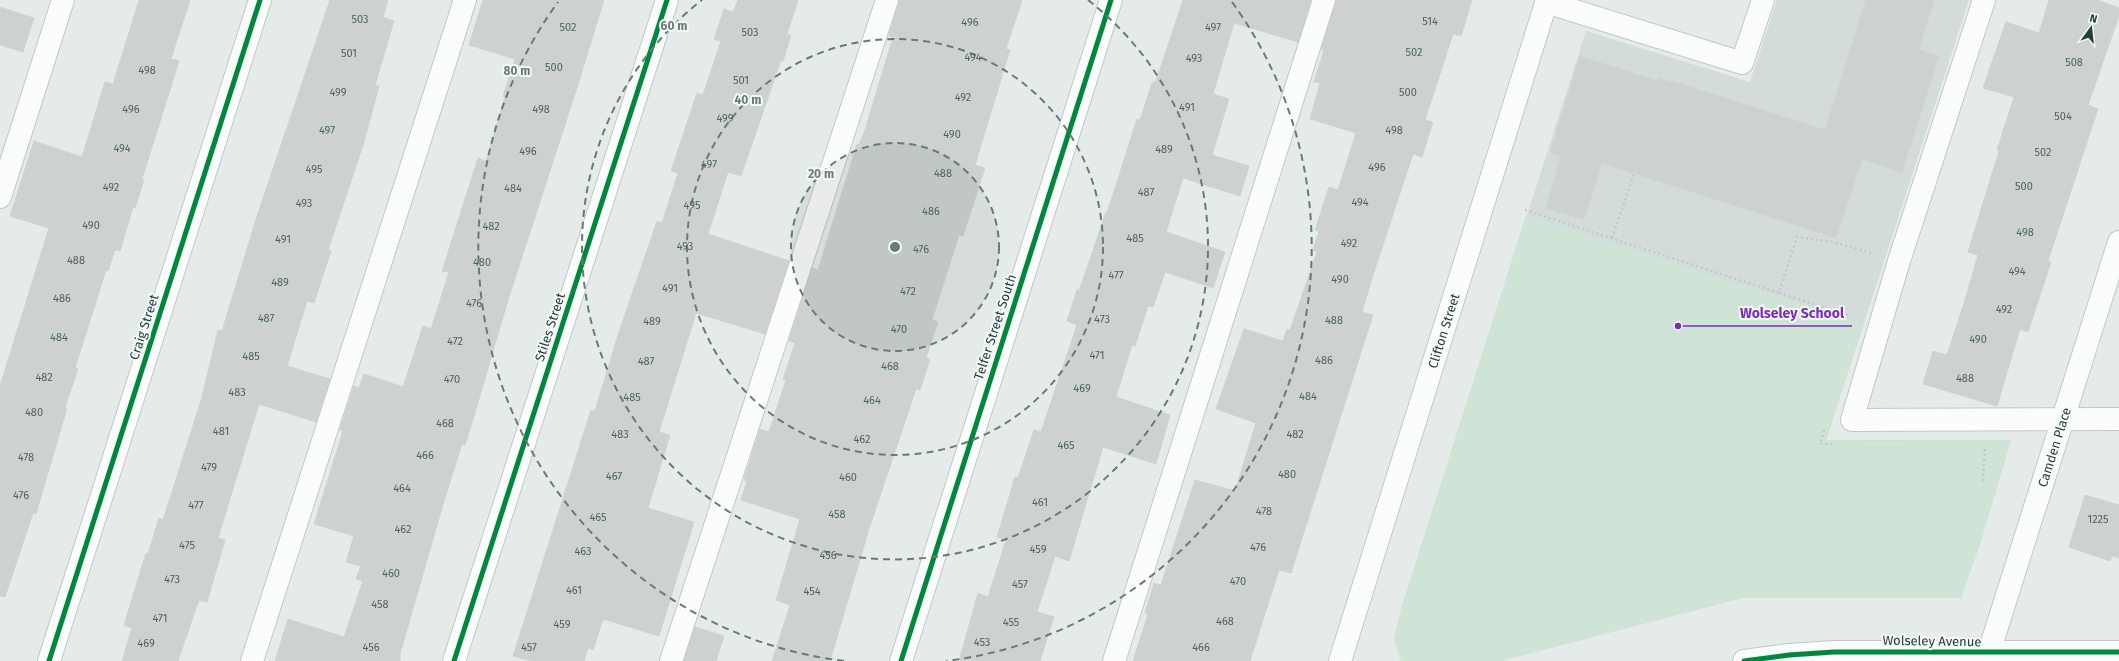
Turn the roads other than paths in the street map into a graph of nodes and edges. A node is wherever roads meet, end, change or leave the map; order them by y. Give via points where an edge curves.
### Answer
1 (63, 0) edge
2 (260, 0) edge
3 (464, 0) edge
4 (667, 0) edge
5 (887, 0) edge
6 (1111, 0) edge
7 (1324, 0) edge
8 (1763, 0) edge
9 (1984, 0) edge
10 (1546, 1) edge
11 (0, 197) edge
12 (2119, 242) edge
13 (2062, 419) junction
14 (2119, 419) edge
15 (1989, 652) junction
16 (2119, 652) edge
17 (49, 661) edge
18 (252, 661) edge
19 (454, 661) edge
20 (671, 661) edge
21 (901, 661) edge
22 (1114, 661) edge
23 (1340, 661) edge
24 (1744, 661) edge

1 - 11 street
2 - 17 street, Craig Street
3 - 18 street
4 - 19 street, Stiles Street
5 - 20 street
6 - 21 street, Telfer Street South
7 - 22 street
8 - 10 street via 1742,62
9 - 13 street via 1899,261 1852,420
10 - 23 street, Clifton Street
12 - 13 street, Camden Place
13 - 14 street
13 - 15 street, Camden Place
15 - 16 street, Wolseley Avenue
15 - 24 street, Wolseley Avenue via 1834,652

